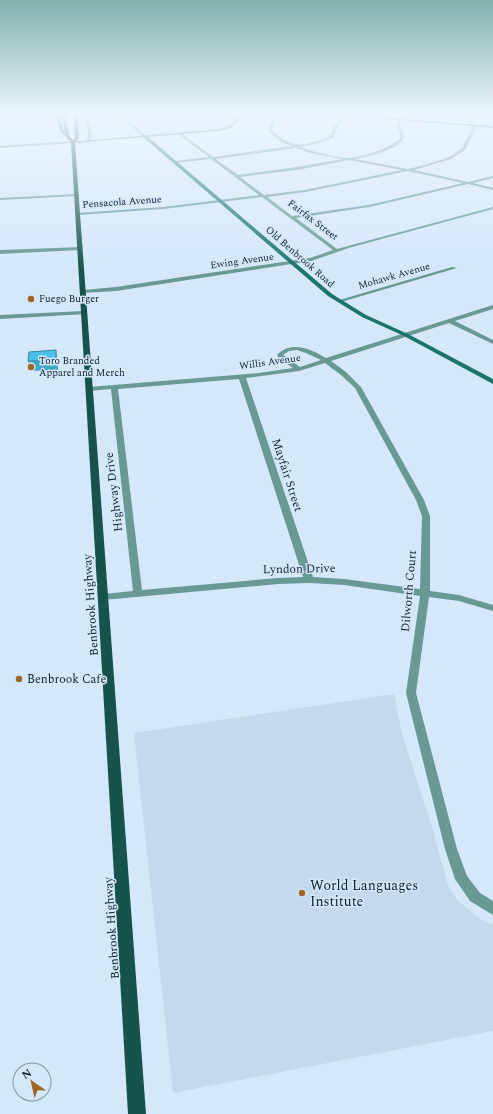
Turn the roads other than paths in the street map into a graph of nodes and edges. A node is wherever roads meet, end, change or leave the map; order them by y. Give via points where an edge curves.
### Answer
1 (74, 166) edge
2 (180, 166) edge
3 (225, 166) edge
4 (310, 166) edge
5 (385, 166) edge
6 (424, 166) edge
7 (407, 170) junction
8 (238, 176) junction
9 (493, 177) edge
10 (470, 183) junction
11 (493, 189) edge
12 (76, 195) junction
13 (264, 196) junction
14 (0, 199) edge
15 (221, 201) junction
16 (493, 208) edge
17 (77, 214) junction
18 (292, 218) junction
19 (80, 248) junction
20 (337, 251) junction
21 (0, 252) edge
22 (293, 262) junction
23 (454, 268) dead end
24 (83, 292) junction
25 (339, 301) junction
26 (493, 307) edge
27 (84, 313) junction
28 (0, 318) edge
29 (450, 321) junction
30 (406, 335) junction
31 (493, 342) edge
32 (325, 361) junction
33 (299, 369) junction
34 (242, 376) junction
35 (493, 382) edge
36 (114, 387) junction
37 (89, 389) junction
38 (309, 580) junction
39 (425, 593) junction
40 (138, 594) junction
41 (103, 597) junction
42 (493, 608) edge
43 (493, 909) edge
44 (137, 1114) edge

1 - 12 main road, Benbrook Highway
2 - 15 street, Old Benbrook Road
3 - 8 street, Fairfax Street
4 - 8 street
5 - 7 street
6 - 7 street, Pensacola Avenue
7 - 10 street
7 - 13 street, Pensacola Avenue via 320,188
8 - 13 street, Fairfax Street
9 - 10 street
10 - 11 street
10 - 18 street via 369,206
12 - 14 street
12 - 17 main road, Benbrook Highway
13 - 15 street, Pensacola Avenue
13 - 18 street, Fairfax Street
15 - 17 street, Pensacola Avenue
15 - 22 street, Old Benbrook Road
16 - 20 street, Ewing Avenue
17 - 19 main road, Benbrook Highway
18 - 20 street, Fairfax Street
19 - 21 street
19 - 24 main road, Benbrook Highway
20 - 22 street, Ewing Avenue
22 - 24 street, Ewing Avenue
22 - 25 street, Old Benbrook Road
23 - 25 street, Mohawk Avenue
24 - 27 main road, Benbrook Highway
25 - 30 street, Old Benbrook Road via 364,316
26 - 29 street, Willis Avenue
27 - 28 street
27 - 37 main road, Benbrook Highway
29 - 30 street, Willis Avenue
29 - 31 street
30 - 32 street, Willis Avenue
30 - 35 street, Old Benbrook Road
32 - 33 street, Willis Avenue
32 - 33 street, Dilworth Court via 302,348 290,348 281,352 281,357
32 - 39 street, Dilworth Court via 344,372 358,387 420,500 426,516
33 - 34 street, Willis Avenue
34 - 36 street, Willis Avenue
34 - 38 street, Mayfair Street
36 - 37 street, Willis Avenue
36 - 40 street, Highway Drive
37 - 41 main road, Benbrook Highway
38 - 39 street, Lyndon Drive
38 - 40 street, Lyndon Drive
39 - 42 street, Lyndon Drive via 459,598
39 - 43 street, Dilworth Court via 411,694 451,849 462,879 475,897
40 - 41 street, Lyndon Drive
41 - 44 main road, Benbrook Highway

